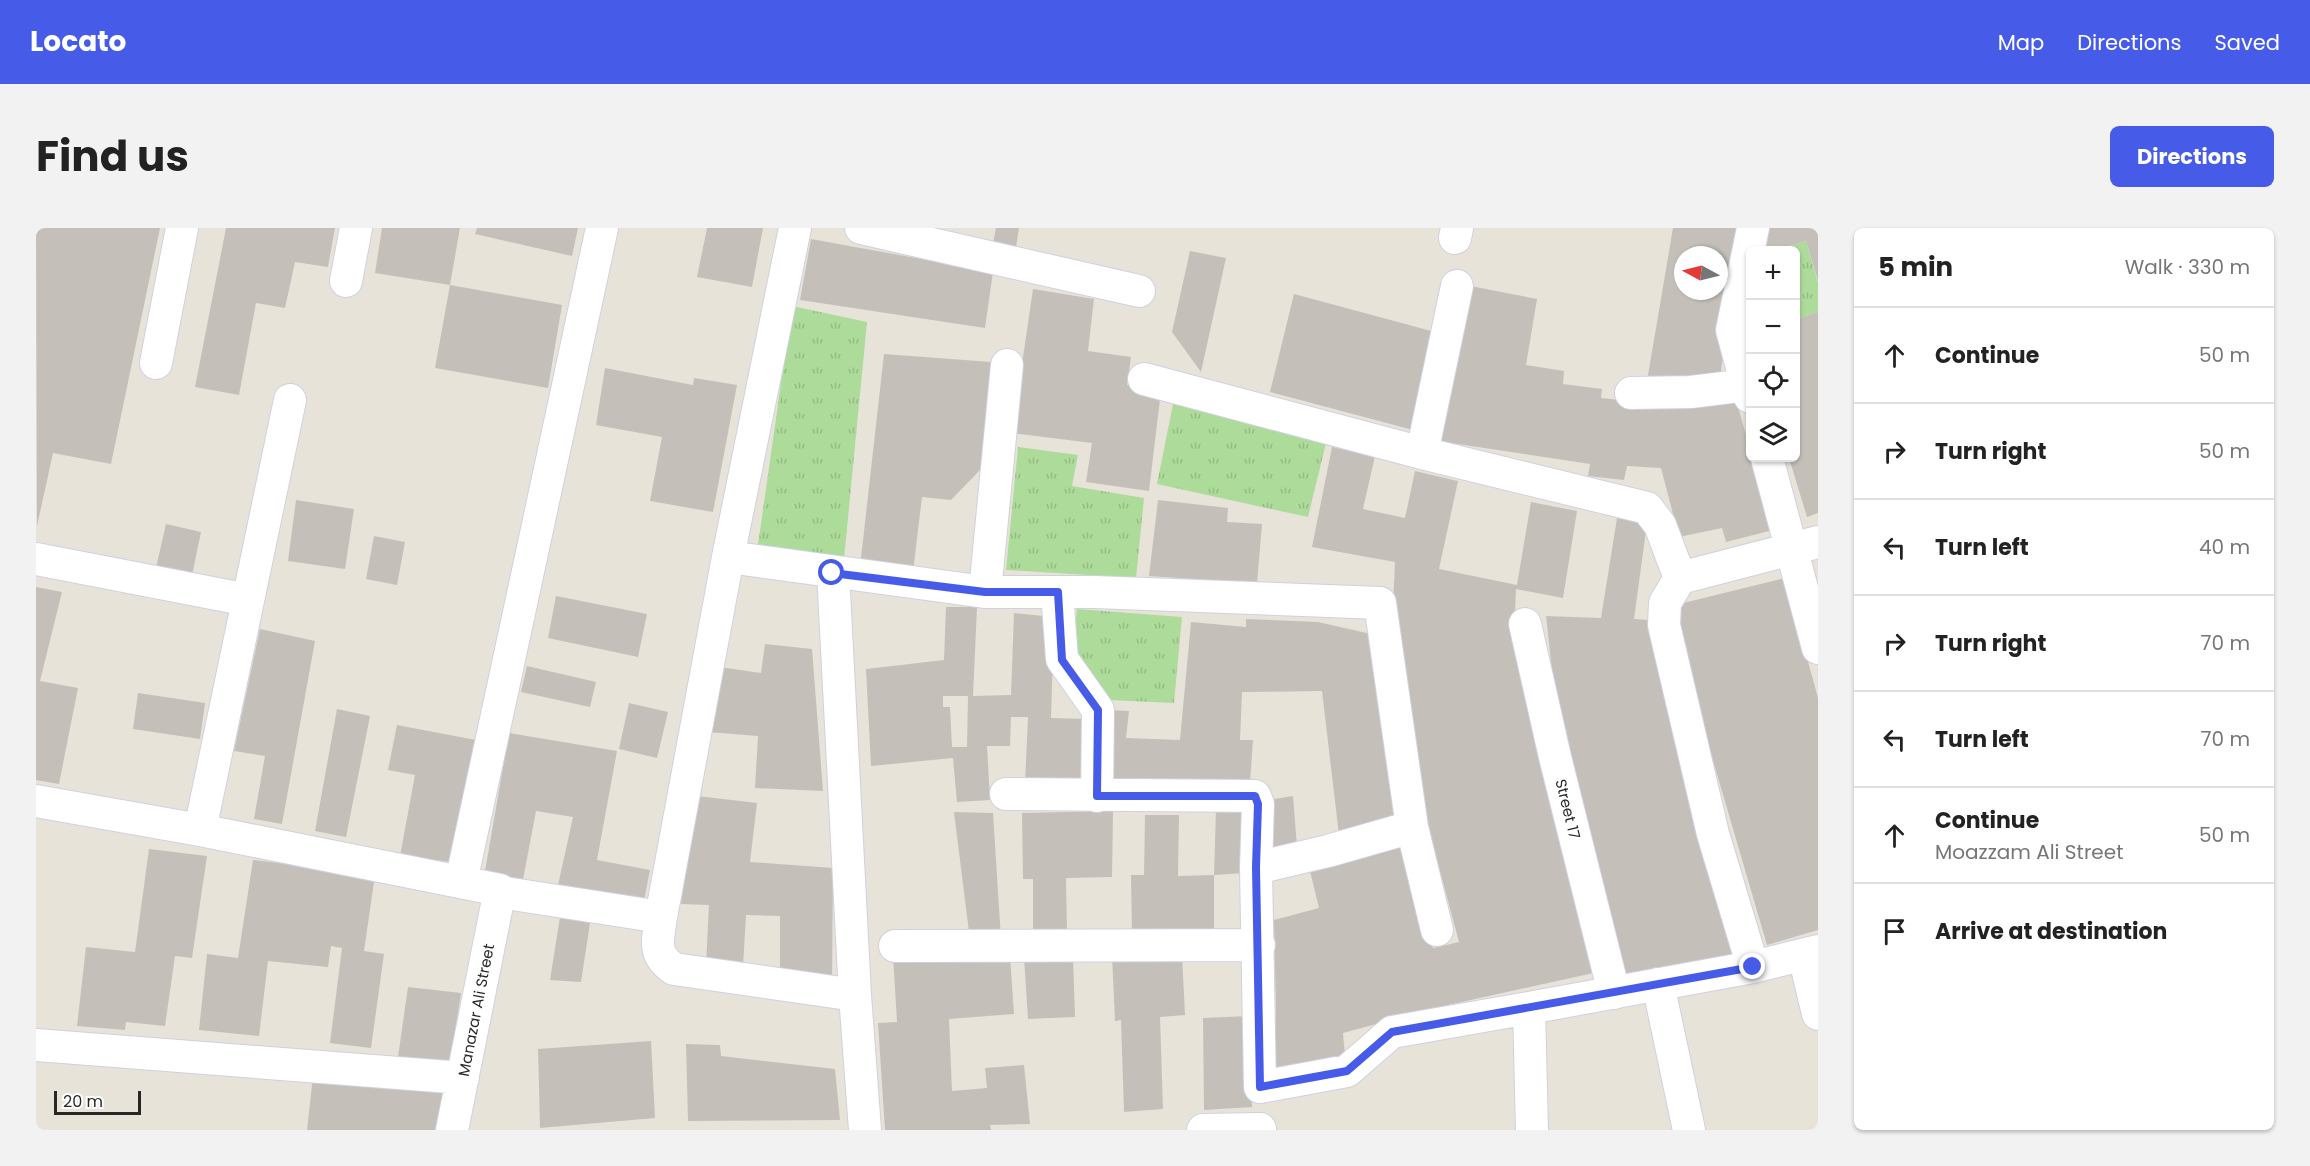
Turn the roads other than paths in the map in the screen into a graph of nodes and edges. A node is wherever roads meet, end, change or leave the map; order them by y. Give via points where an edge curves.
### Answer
1 (182, 228) edge
2 (356, 228) edge
3 (602, 228) edge
4 (795, 228) edge
5 (861, 228) edge
6 (1753, 228) edge
7 (346, 281) dead end
8 (1457, 286) dead end
9 (1139, 291) dead end
10 (156, 363) dead end
11 (1007, 365) dead end
12 (1144, 379) dead end
13 (1746, 380) edge
14 (1746, 391) edge
15 (1630, 393) dead end
16 (290, 400) dead end
17 (1422, 453) junction
18 (1769, 462) edge
19 (1805, 546) edge
20 (728, 557) junction
21 (36, 559) edge
22 (832, 573) junction
23 (1680, 578) junction
24 (985, 592) junction
25 (1058, 592) junction
26 (248, 600) junction
27 (1525, 624) dead end
28 (1818, 648) edge
29 (1006, 794) dead end
30 (1097, 796) junction
31 (36, 801) edge
32 (1412, 827) junction
33 (200, 830) junction
34 (1256, 867) junction
35 (461, 882) junction
36 (500, 891) junction
37 (661, 917) junction
38 (1437, 930) dead end
39 (1259, 945) junction
40 (895, 946) dead end
41 (1811, 953) edge
42 (1753, 967) junction
43 (1658, 984) junction
44 (1614, 993) junction
45 (855, 995) junction
46 (1529, 1008) junction
47 (1818, 1014) edge
48 (36, 1045) edge
49 (463, 1078) junction
50 (1260, 1087) junction
51 (1260, 1129) edge
52 (452, 1130) edge
53 (865, 1130) edge
54 (1203, 1130) edge
55 (1532, 1130) edge
56 (1689, 1130) edge

1 - 10 street
2 - 7 street
3 - 35 street
4 - 20 street
5 - 9 street
6 - 13 street via 1732,330
8 - 17 street
11 - 24 street
12 - 17 street
14 - 15 street
16 - 26 street
17 - 23 street via 1647,508 1660,525
18 - 19 street
19 - 23 street
19 - 28 street
20 - 22 street
20 - 37 street
21 - 26 street
22 - 24 street
22 - 45 street
23 - 42 street via 1665,603 1664,625 1713,834
24 - 25 street
25 - 30 street via 1062,660 1098,710
25 - 32 street via 1380,603
26 - 33 street
27 - 44 street, Street 17
29 - 30 street
30 - 34 street via 1255,796
31 - 33 street
32 - 34 street
32 - 38 street
33 - 35 street
34 - 39 street
35 - 36 street
36 - 37 street
36 - 49 street, Manazar Ali Street
37 - 45 street via 658,946 662,960 674,969
39 - 40 street
39 - 50 street
41 - 42 street
41 - 47 street
42 - 43 street
43 - 44 street
43 - 56 street
44 - 46 street
45 - 53 street
46 - 50 street via 1392,1032 1347,1071
46 - 55 street
48 - 49 street
49 - 52 street, Manazar Ali Street
50 - 51 street
51 - 54 street

